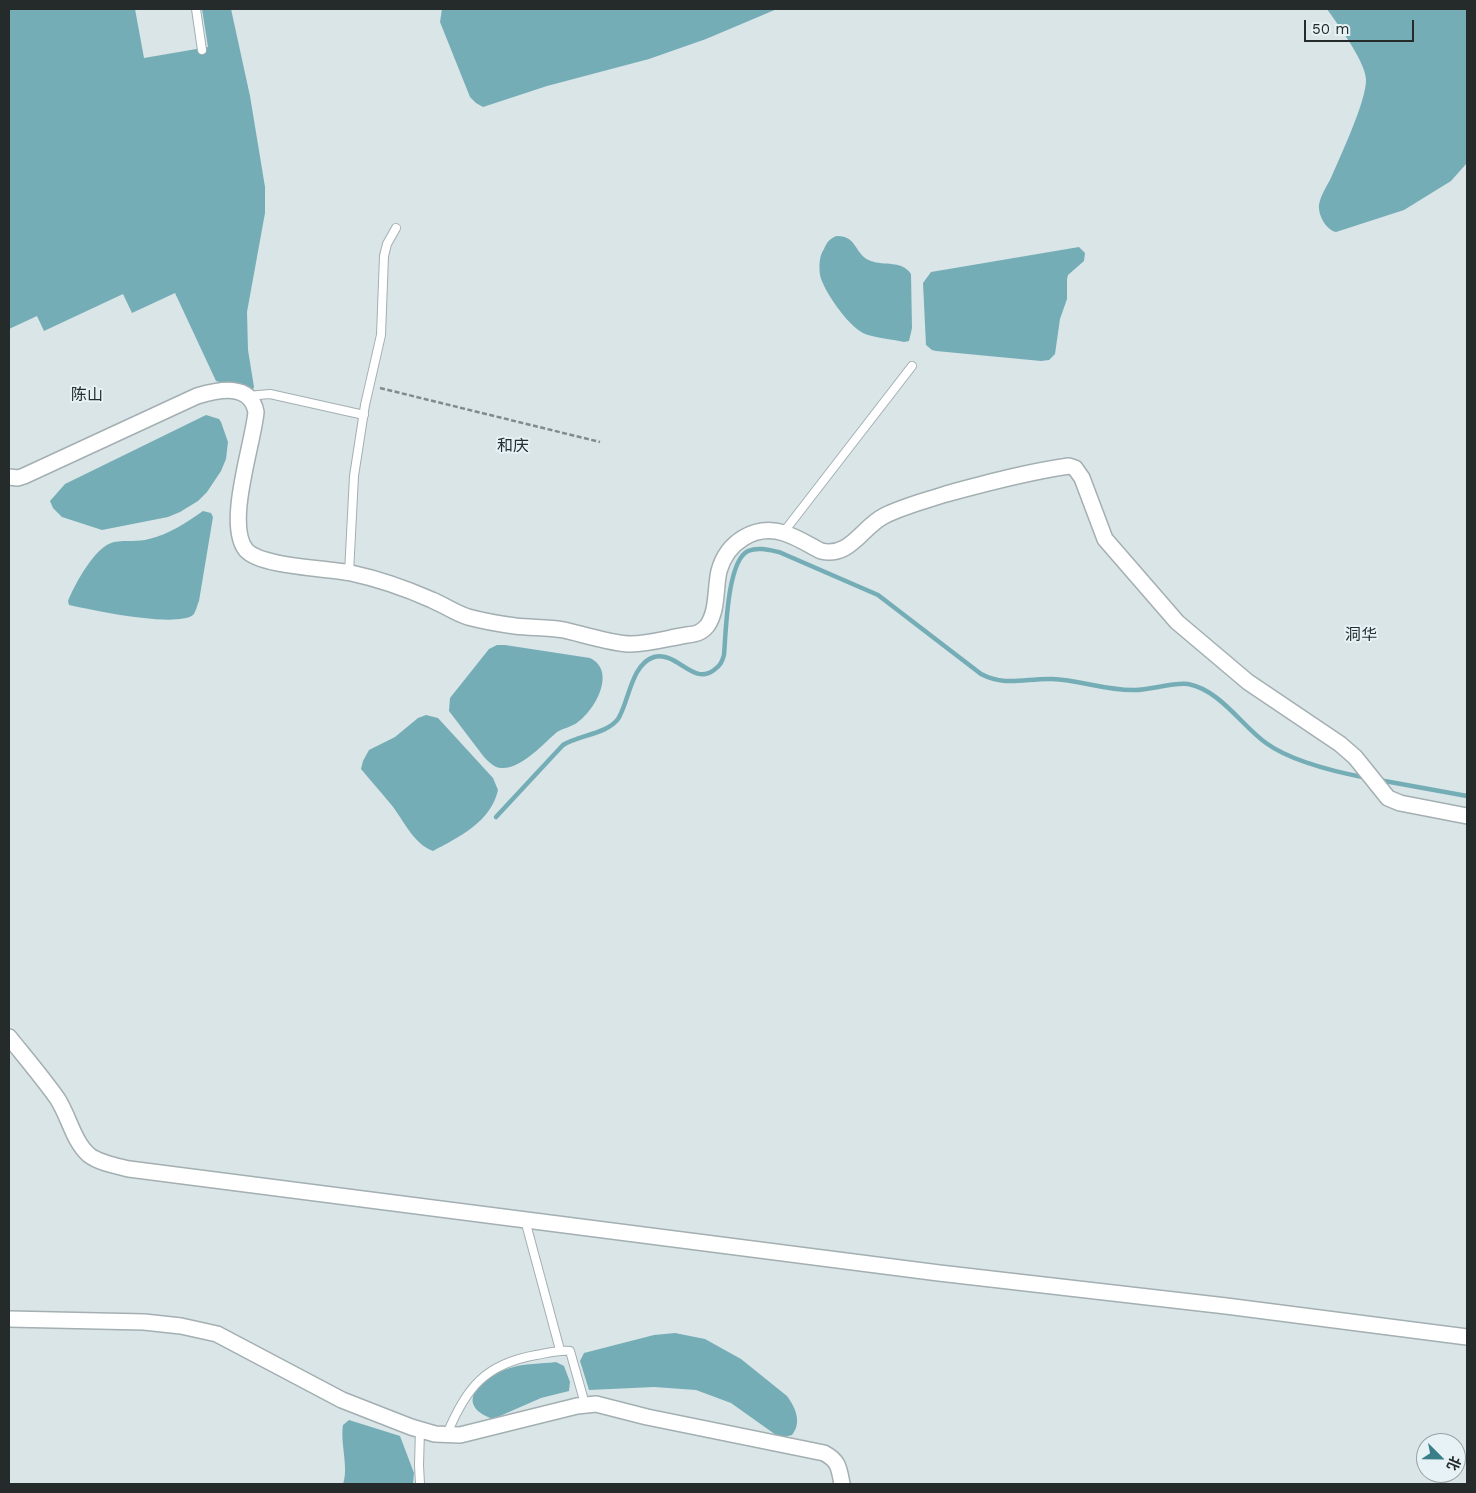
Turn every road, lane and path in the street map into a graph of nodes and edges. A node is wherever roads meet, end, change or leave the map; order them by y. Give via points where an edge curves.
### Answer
1 (196, 9) edge
2 (202, 50) dead end
3 (396, 228) dead end
4 (912, 366) dead end
5 (369, 386) junction
6 (247, 396) junction
7 (364, 415) junction
8 (600, 442) dead end
9 (9, 477) edge
10 (783, 532) junction
11 (348, 573) junction
12 (1467, 816) edge
13 (9, 1037) edge
14 (525, 1219) junction
15 (9, 1319) edge
16 (1467, 1337) edge
17 (560, 1350) junction
18 (585, 1404) junction
19 (420, 1430) junction
20 (447, 1434) junction
21 (420, 1484) edge
22 (842, 1484) edge

1 - 2 lane
3 - 5 lane via 384,256 380,335
4 - 10 lane
5 - 7 lane
5 - 8 path
6 - 7 lane via 270,394
6 - 9 street via 230,390 197,396 24,476
6 - 11 street via 256,412 240,498 240,541 258,558
7 - 11 lane via 354,476
10 - 11 street via 755,532 738,540 729,549 719,571 712,613 700,633 634,644 561,630 479,620 390,583
10 - 12 street via 820,551 839,551 880,518 909,505 979,484 1069,466 1075,468 1082,478 1105,539 1177,622 1248,682 1340,744 1355,757 1388,798
13 - 14 street via 56,1097 91,1157 129,1169
14 - 16 street
14 - 17 lane
15 - 19 street via 144,1322 217,1334 342,1400
17 - 18 lane via 570,1351
17 - 20 lane via 517,1358 486,1374 458,1408
18 - 20 street via 460,1435
18 - 22 street via 824,1452 838,1464
19 - 20 street
19 - 21 lane

